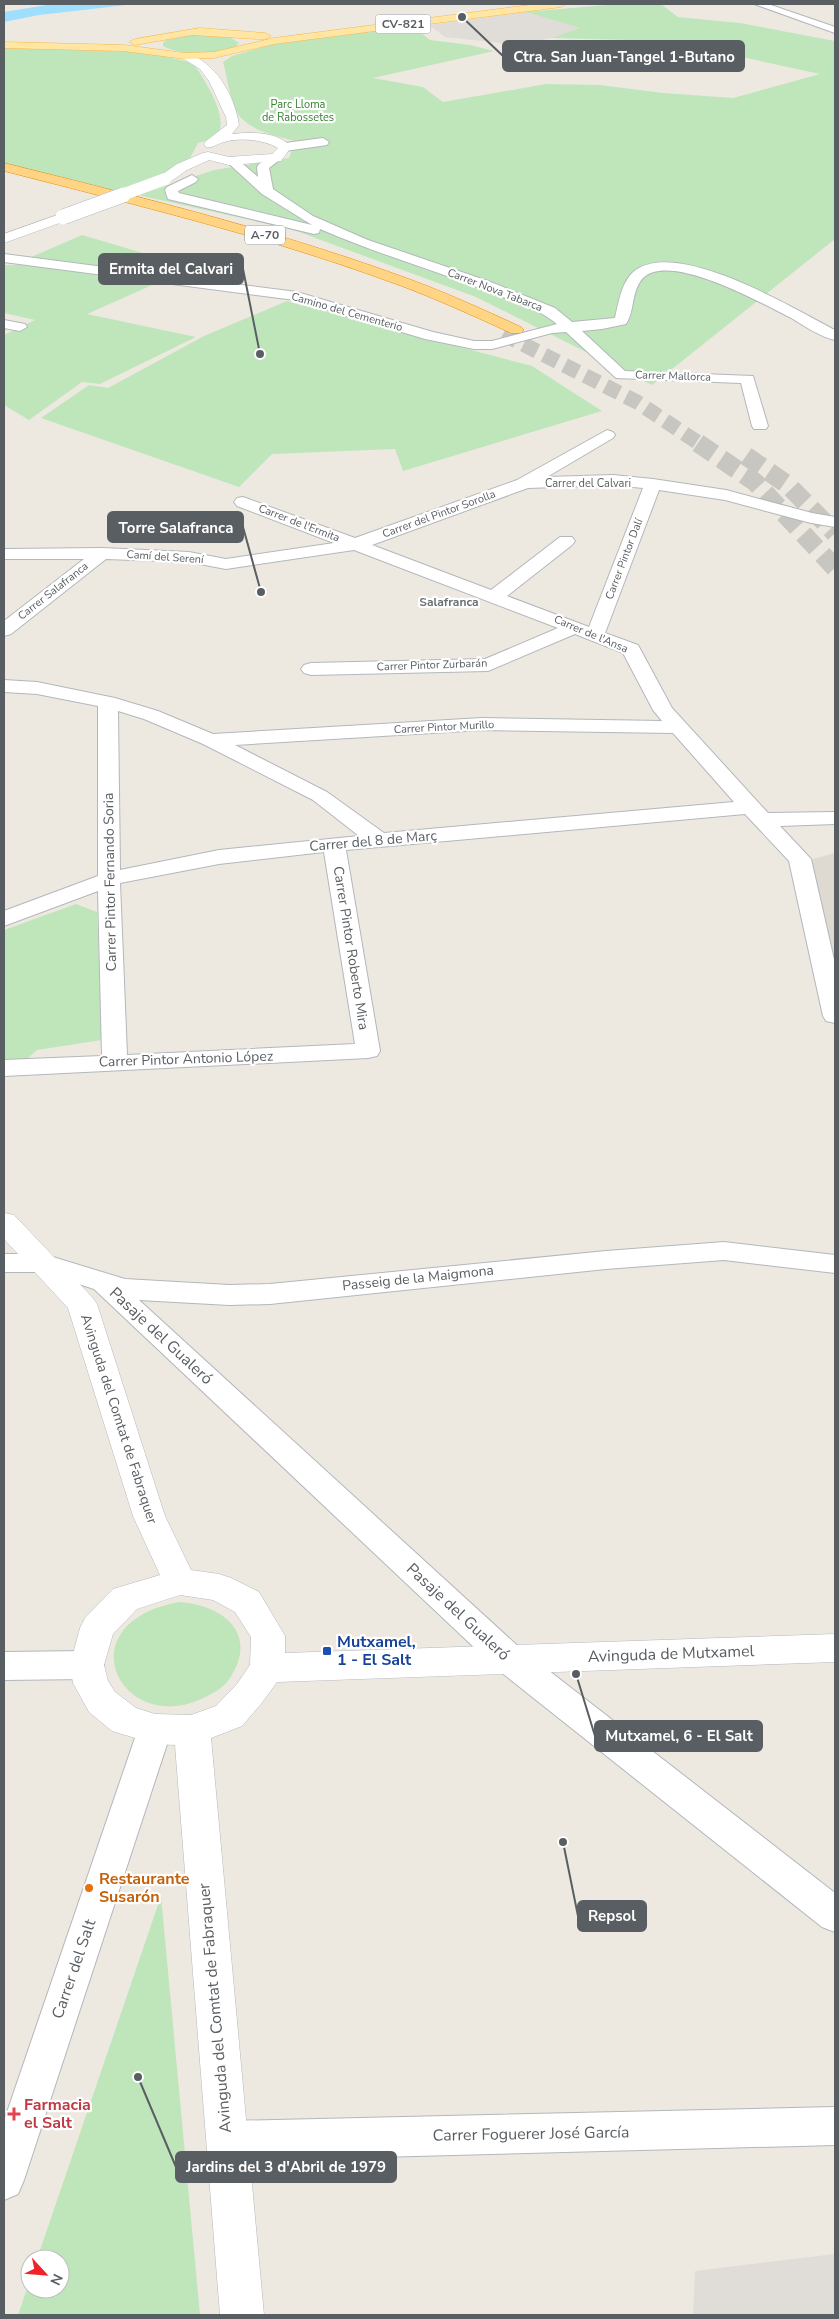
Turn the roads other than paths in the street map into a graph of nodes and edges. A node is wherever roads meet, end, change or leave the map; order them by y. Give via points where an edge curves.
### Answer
1 (531, 4) edge
2 (561, 4) edge
3 (759, 4) edge
4 (835, 30) edge
5 (162, 37) junction
6 (245, 42) junction
7 (4, 43) edge
8 (159, 51) junction
9 (228, 53) junction
10 (185, 56) junction
11 (212, 74) junction
12 (232, 117) junction
13 (263, 138) junction
14 (221, 139) junction
15 (323, 142) dead end
16 (285, 147) junction
17 (208, 156) junction
18 (276, 158) junction
19 (230, 161) junction
20 (4, 167) edge
21 (4, 174) edge
22 (165, 179) junction
23 (192, 179) dead end
24 (267, 190) junction
25 (4, 239) edge
26 (359, 241) junction
27 (4, 258) edge
28 (4, 324) edge
29 (20, 327) dead end
30 (568, 327) junction
31 (835, 336) edge
32 (760, 426) dead end
33 (607, 435) dead end
34 (523, 484) junction
35 (654, 484) junction
36 (243, 502) dead end
37 (835, 522) edge
38 (566, 541) dead end
39 (354, 545) junction
40 (102, 553) junction
41 (4, 554) edge
42 (495, 596) junction
43 (576, 627) junction
44 (4, 630) edge
45 (595, 635) junction
46 (311, 669) dead end
47 (4, 686) edge
48 (108, 702) junction
49 (679, 727) junction
50 (210, 740) junction
51 (757, 814) junction
52 (835, 818) edge
53 (379, 840) junction
54 (334, 844) junction
55 (109, 880) junction
56 (4, 919) edge
57 (835, 1016) edge
58 (368, 1051) joint
59 (115, 1061) junction
60 (4, 1068) edge
61 (4, 1222) edge
62 (4, 1263) edge
63 (43, 1263) junction
64 (835, 1264) edge
65 (103, 1282) junction
66 (180, 1582) junction
67 (835, 1648) edge
68 (509, 1659) junction
69 (87, 1665) junction
70 (4, 1666) edge
71 (267, 1668) junction
72 (173, 1730) junction
73 (835, 1915) edge
74 (835, 2126) edge
75 (227, 2141) junction
76 (5, 2168) edge
77 (242, 2315) edge

1 - 6 main road, CV-821
2 - 6 main road, CV-821
3 - 4 street
5 - 6 main road, CV-821 via 212,31
5 - 7 main road, CV-821 via 114,43
5 - 8 main road via 152,44
6 - 9 main road, CV-821
7 - 8 main road, CV-821
8 - 10 main road, CV-821
9 - 10 main road, CV-821
9 - 11 main road via 216,62
10 - 11 main road, CV-821
11 - 12 main road, CV-821
12 - 13 main road
12 - 14 main road via 233,125
13 - 14 main road
13 - 16 main road via 278,141
14 - 17 main road via 202,149
15 - 16 street
16 - 18 main road
17 - 19 main road
17 - 22 main road via 182,167
18 - 19 main road
18 - 24 street via 263,167
19 - 22 main road
19 - 24 street
20 - 21 highway, A-70 via 298,244 429,291 510,332 280,248
22 - 25 main road, bridge
23 - 26 street via 171,190 173,196
24 - 26 street, Carrer Nova Tabarca via 308,219
26 - 30 street, Carrer Nova Tabarca via 484,284 550,311
27 - 30 street, Camino del Cementerio via 297,296 430,336 474,344 492,345
28 - 29 street
30 - 31 street via 621,320 632,283 645,269 669,265 723,280 778,304
30 - 32 street, Carrer Mallorca via 621,374 748,379
33 - 34 street
34 - 35 street, Carrer del Calvari via 613,480
34 - 39 street, Carrer del Pintor Sorolla
35 - 37 street, Carrer del Calvari via 726,495
35 - 45 street, Carrer Pintor Dalí
36 - 39 street, Carrer de l'Ermita
38 - 42 street
39 - 40 street, Camí del Serení via 226,564 189,557
39 - 42 street, Carrer de l'Ansa
40 - 41 street, Camí del Serení
40 - 44 street, Carrer Salafranca
42 - 43 street, Carrer de l'Ansa
43 - 45 street, Carrer de l'Ansa
43 - 46 street, Carrer Pintor Zurbarán via 488,665
45 - 49 street, Carrer de l'Ansa via 631,649 663,710
47 - 48 street via 37,688
48 - 50 street via 151,715
48 - 55 street, Carrer Pintor Fernando Soria
49 - 50 street, Carrer Pintor Murillo via 482,724
49 - 51 street, Carrer de l'Ansa
50 - 53 street via 320,796
51 - 52 street, Carrer del 8 de Març
51 - 53 street, Carrer del 8 de Març
51 - 57 street, Carrer de l'Ansa via 800,859
53 - 54 street, Carrer del 8 de Març
54 - 55 street, Carrer del 8 de Març via 219,856
54 - 58 street, Carrer Pintor Roberto Mira
55 - 56 street, Carrer del 8 de Març
55 - 59 street, Carrer Pintor Fernando Soria
58 - 59 street, Carrer Pintor Antonio López
59 - 60 street, Carrer Pintor Antonio López
61 - 63 main road, Avinguda del Comtat de Fabraquer
62 - 63 street, Passeig de la Maigmona
63 - 65 street, Passeig de la Maigmona
63 - 66 main road, Avinguda del Comtat de Fabraquer via 82,1304 149,1516
64 - 65 street, Passeig de la Maigmona via 724,1251 246,1295 124,1289
65 - 68 street, Pasaje del Gualeró
66 - 69 main road via 125,1600 97,1628
66 - 71 main road via 219,1587 247,1602 268,1636
67 - 68 main road, Avinguda de Mutxamel
68 - 71 main road, Avinguda de Mutxamel
68 - 73 street, Pasaje del Gualeró
69 - 70 street
69 - 72 main road via 91,1683 102,1702 125,1720
71 - 72 main road via 229,1716
72 - 75 main road, Avinguda del Comtat de Fabraquer
72 - 76 street, Carrer del Salt
74 - 75 street, Carrer Foguerer José García
75 - 77 main road, Avinguda del Comtat de Fabraquer

